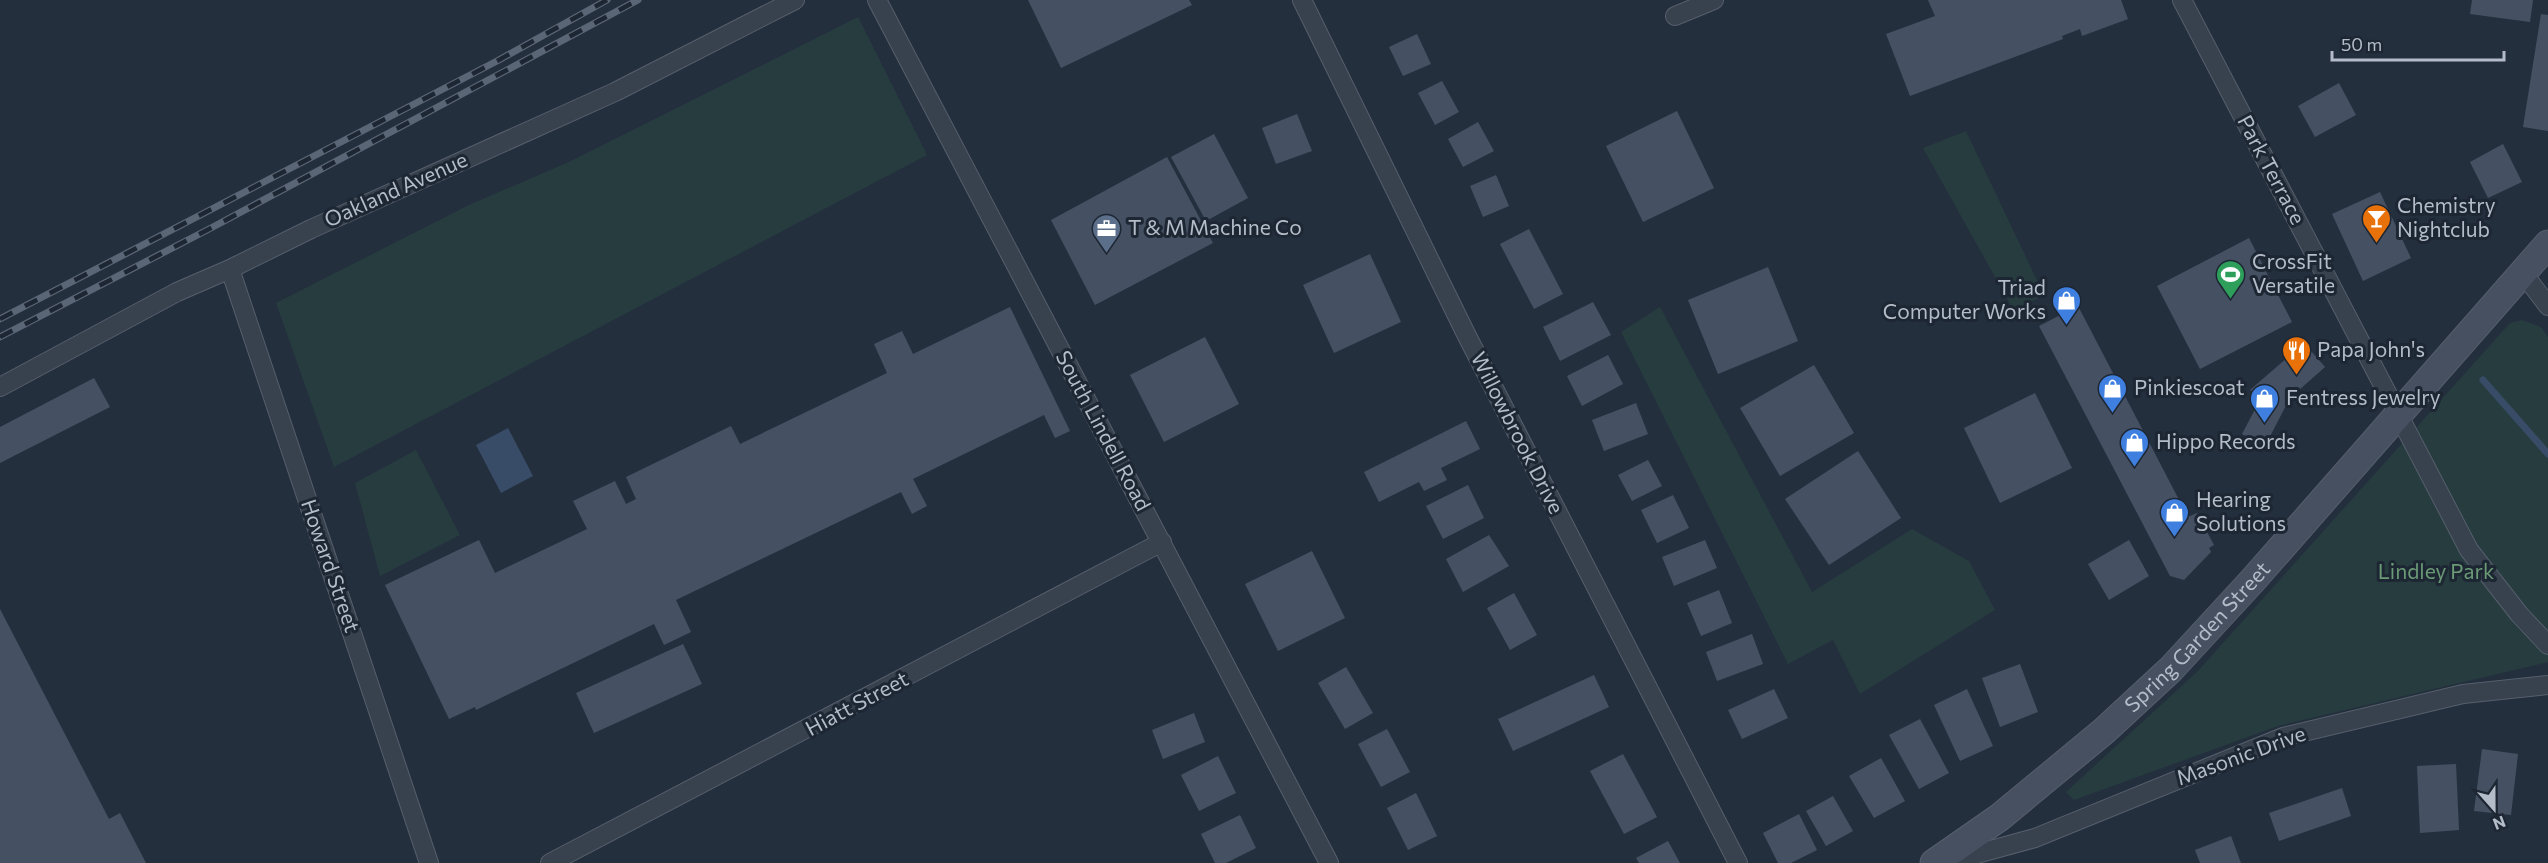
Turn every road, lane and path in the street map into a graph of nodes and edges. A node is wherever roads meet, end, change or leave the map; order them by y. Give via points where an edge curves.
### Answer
1 (795, 0) edge
2 (877, 0) edge
3 (1302, 0) edge
4 (1714, 0) edge
5 (2182, 0) edge
6 (1675, 16) dead end
7 (2548, 244) edge
8 (230, 269) junction
9 (2523, 273) junction
10 (2548, 306) edge
11 (0, 387) edge
12 (2398, 413) junction
13 (1162, 542) junction
14 (2548, 645) edge
15 (2548, 685) edge
16 (429, 863) edge
17 (550, 863) edge
18 (1329, 863) edge
19 (1738, 863) edge
20 (1934, 863) edge
21 (1944, 863) edge

1 - 8 street, Oakland Avenue via 615,92
2 - 13 street, South Lindell Road
3 - 19 street, Willowbrook Drive via 1467,336
4 - 6 street
5 - 12 street, Park Terrace
7 - 9 main road, Spring Garden Street
8 - 11 street, Oakland Avenue via 177,292
8 - 16 street, Howard Street
9 - 10 street
9 - 12 main road, Spring Garden Street
12 - 14 street, Park Terrace via 2469,550
12 - 20 main road, Spring Garden Street via 2171,669 2104,731 2000,817
13 - 17 street, Hiatt Street
13 - 18 street, South Lindell Road
15 - 21 street, Masonic Drive via 2463,694 2283,737 2035,838

